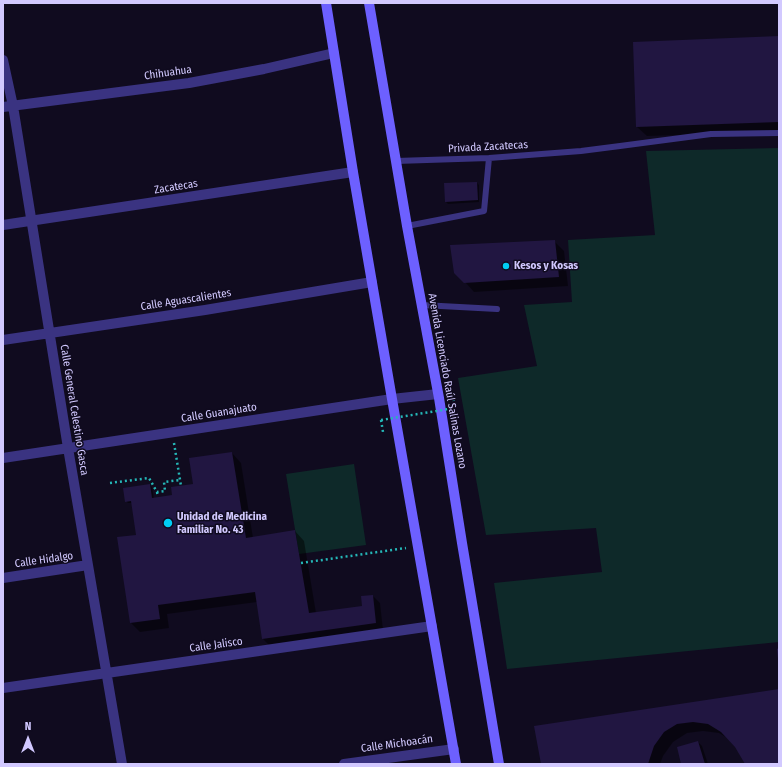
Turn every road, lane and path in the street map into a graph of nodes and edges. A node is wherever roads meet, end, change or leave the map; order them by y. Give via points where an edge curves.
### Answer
1 (326, 3) edge
2 (369, 3) edge
3 (334, 54) junction
4 (3, 60) edge
5 (8, 106) edge
6 (779, 133) edge
7 (490, 158) junction
8 (396, 162) junction
9 (353, 172) junction
10 (31, 221) junction
11 (3, 225) edge
12 (407, 226) junction
13 (372, 282) junction
14 (422, 305) junction
15 (497, 309) dead end
16 (49, 334) junction
17 (3, 340) edge
18 (438, 394) junction
19 (453, 396) dead end
20 (392, 399) junction
21 (381, 420) dead end
22 (172, 433) junction
23 (68, 448) junction
24 (3, 458) edge
25 (180, 480) junction
26 (110, 483) dead end
27 (180, 486) dead end
28 (157, 492) junction
29 (158, 497) dead end
30 (418, 547) junction
31 (301, 563) dead end
32 (88, 565) junction
33 (3, 578) edge
34 (432, 626) junction
35 (106, 673) junction
36 (3, 688) edge
37 (454, 749) junction
38 (122, 764) edge
39 (344, 764) edge
40 (456, 764) edge
41 (499, 764) edge

1 - 3 main road
2 - 8 main road, Avenida Licenciado Raúl Salinas Lozano
3 - 5 street, Chihuahua via 190,83
3 - 9 main road
4 - 5 street, Calle General Celestino Gasca
5 - 10 street, Calle General Celestino Gasca
6 - 7 lane, Privada Zacatecas via 711,134 581,151
7 - 8 lane, Privada Zacatecas
7 - 12 lane via 484,211
8 - 12 main road, Avenida Licenciado Raúl Salinas Lozano
9 - 10 street, Zacatecas
9 - 13 main road
10 - 11 street, Zacatecas
10 - 16 street, Calle General Celestino Gasca
12 - 14 main road, Avenida Licenciado Raúl Salinas Lozano
13 - 16 street, Calle Aguascalientes
13 - 20 main road
14 - 15 lane
14 - 18 main road, Avenida Licenciado Raúl Salinas Lozano
16 - 17 street, Calle Aguascalientes
16 - 23 street, Calle General Celestino Gasca
18 - 20 street, Calle Guanajuato
18 - 41 main road, Avenida Licenciado Raúl Salinas Lozano
19 - 21 path, bridge via 455,408
20 - 22 street, Calle Guanajuato
20 - 30 main road
22 - 23 street, Calle Guanajuato
22 - 25 path
23 - 24 street, Calle Guanajuato
23 - 32 street, Calle General Celestino Gasca
25 - 27 path
25 - 28 path via 164,482 166,491
26 - 28 path via 149,478
28 - 29 path
30 - 31 path
30 - 34 main road
32 - 33 street, Calle Hidalgo
32 - 35 street, Calle General Celestino Gasca
34 - 35 street, Calle Jalisco
34 - 37 main road
35 - 36 street, Calle Jalisco
35 - 38 street, Calle General Celestino Gasca
37 - 39 street, Calle Michoacán
37 - 40 main road

